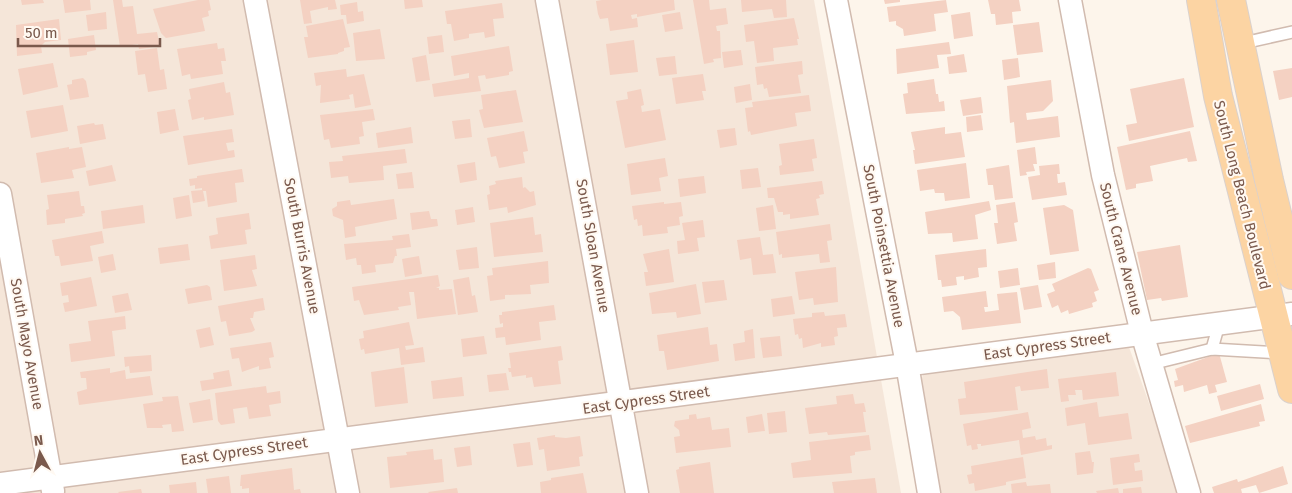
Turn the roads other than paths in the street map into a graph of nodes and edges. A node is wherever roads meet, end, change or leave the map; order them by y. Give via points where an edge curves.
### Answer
1 (255, 0) edge
2 (548, 0) edge
3 (836, 0) edge
4 (1070, 0) edge
5 (1201, 0) edge
6 (1231, 0) edge
7 (1292, 32) edge
8 (1239, 44) junction
9 (0, 194) edge
10 (1292, 276) edge
11 (1282, 315) edge
12 (1219, 324) junction
13 (1142, 333) junction
14 (1212, 349) junction
15 (1282, 352) junction
16 (907, 364) junction
17 (1151, 364) junction
18 (1292, 388) edge
19 (622, 403) junction
20 (338, 438) junction
21 (0, 484) edge
22 (52, 485) edge
23 (348, 493) edge
24 (638, 493) edge
25 (929, 493) edge
26 (1189, 493) edge

1 - 20 street, South Burris Avenue
2 - 19 street, South Sloan Avenue
3 - 16 street, South Poinsettia Avenue
4 - 13 street, South Crane Avenue via 1103,175
5 - 11 main road, South Long Beach Boulevard via 1218,96
6 - 8 main road, South Long Beach Boulevard
7 - 8 lane
8 - 10 main road, South Long Beach Boulevard
9 - 22 street, South Mayo Avenue
11 - 12 street, East Cypress Street
11 - 15 main road, South Long Beach Boulevard
12 - 13 street, East Cypress Street
12 - 14 lane
13 - 16 street, East Cypress Street
13 - 17 street, South Crane Avenue
14 - 15 lane
14 - 17 lane
15 - 18 main road, South Long Beach Boulevard
16 - 19 street, East Cypress Street
16 - 25 street, South Poinsettia Avenue
17 - 26 street, South Crane Avenue
19 - 20 street, East Cypress Street
19 - 24 street, South Sloan Avenue
20 - 22 street, East Cypress Street
20 - 23 street, South Burris Avenue
21 - 22 street, East Cypress Street

